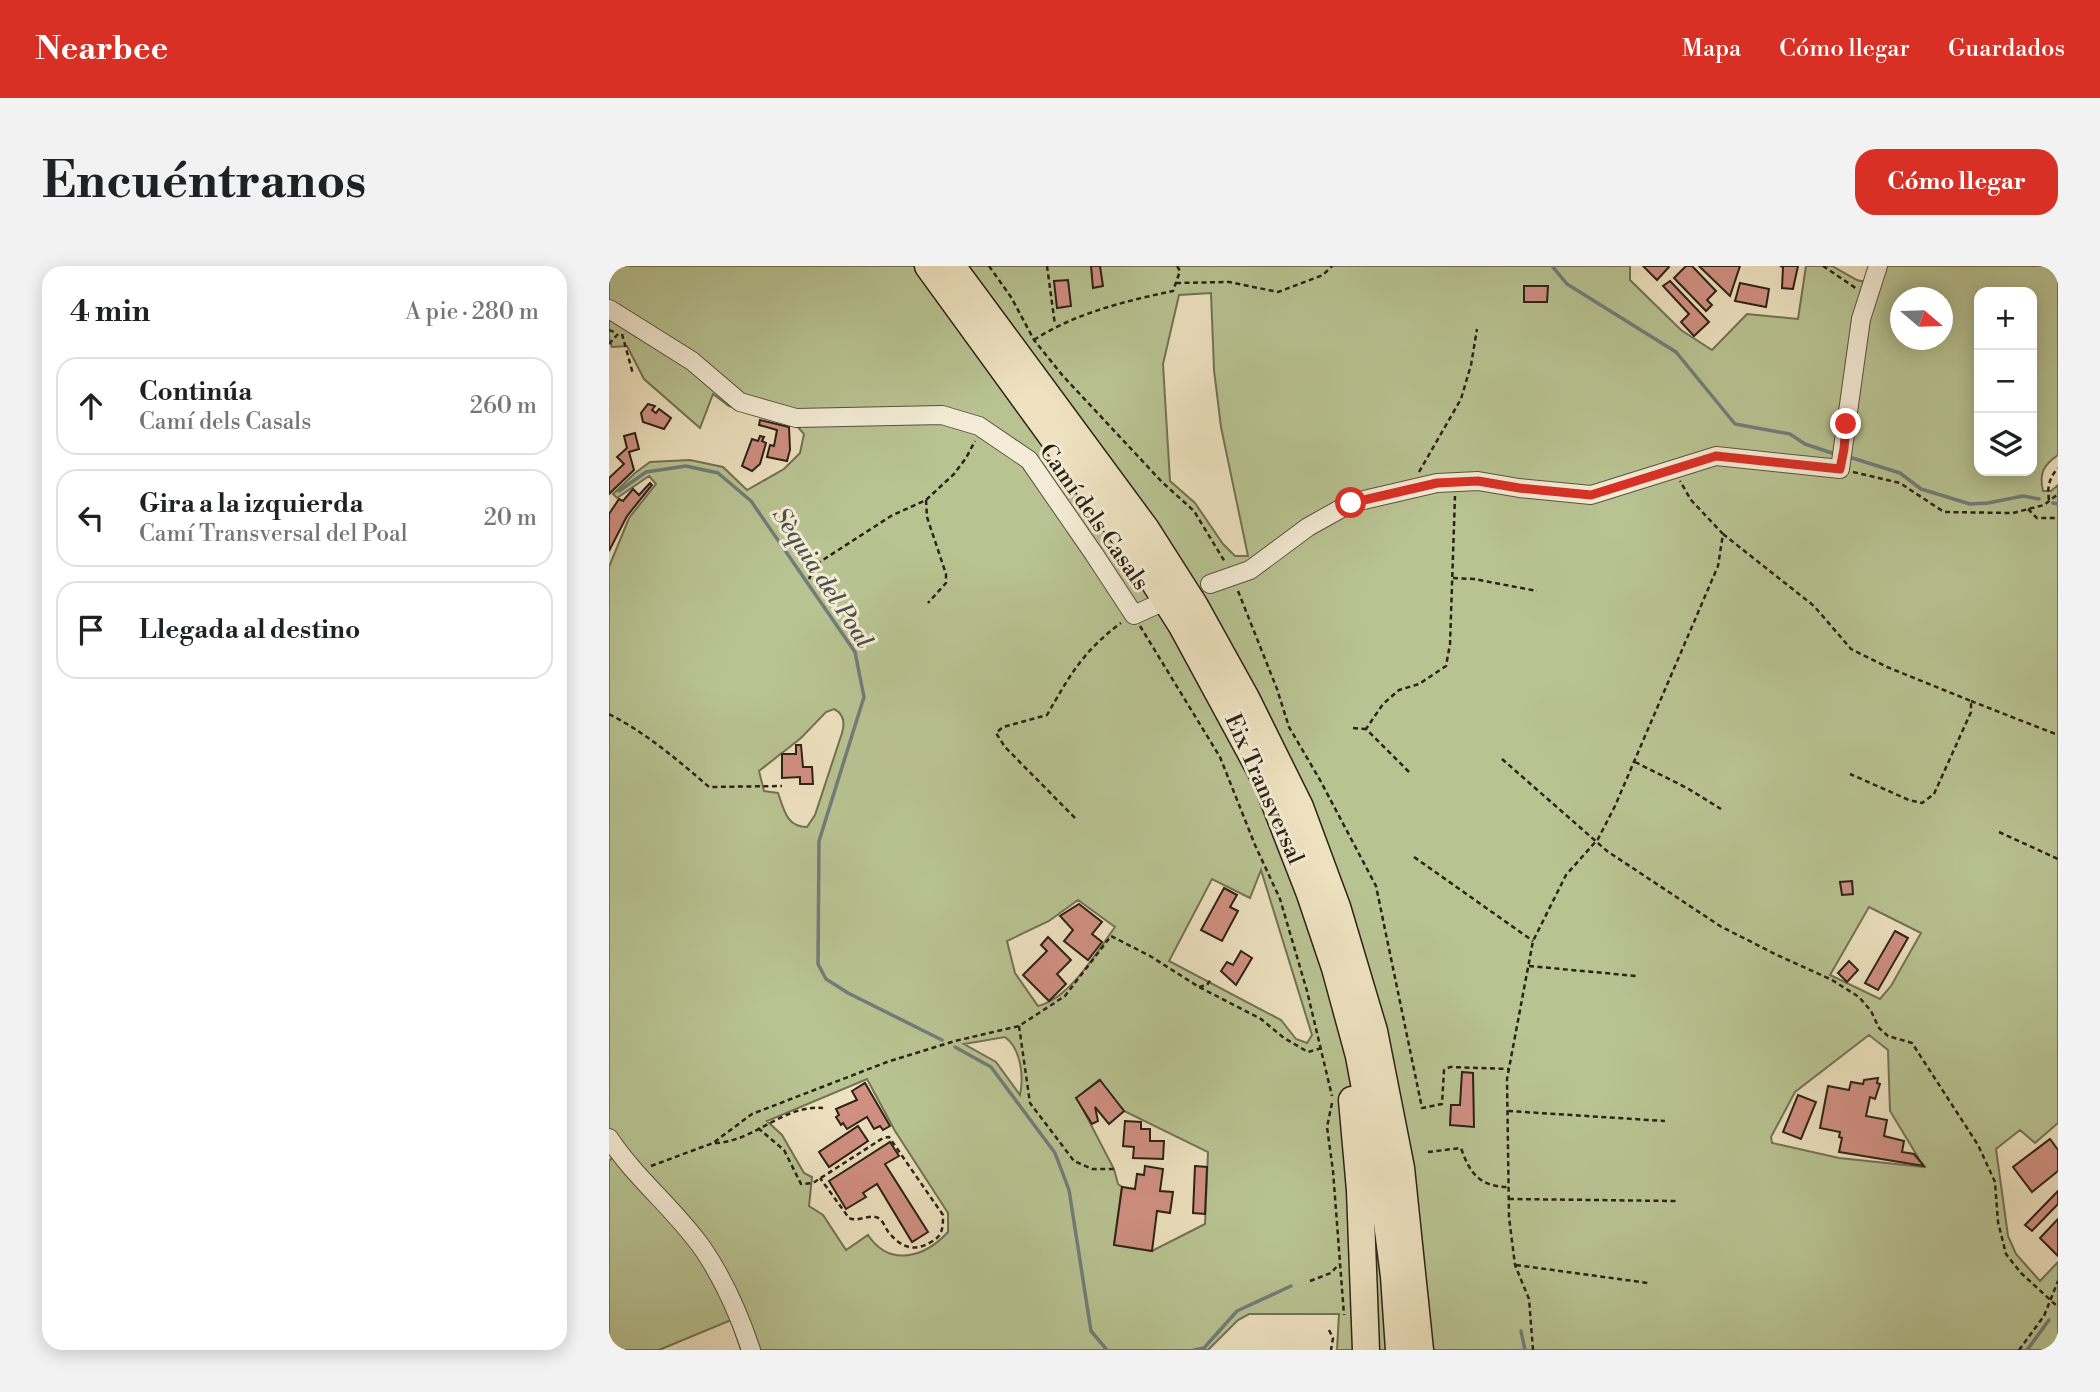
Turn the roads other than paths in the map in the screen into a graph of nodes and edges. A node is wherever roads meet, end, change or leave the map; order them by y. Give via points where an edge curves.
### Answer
1 (928, 266) edge
2 (952, 266) edge
3 (1878, 266) edge
4 (609, 309) edge
5 (1210, 584) dead end
6 (1156, 605) dead end
7 (1226, 705) junction
8 (609, 1138) edge
9 (1401, 1168) junction
10 (751, 1350) edge
11 (1366, 1350) edge
12 (1399, 1350) edge
13 (1420, 1350) edge
14 (1433, 1350) edge

1 - 7 highway, Eix Transversal via 1130,544
2 - 9 highway, Eix Transversal via 1146,529 1246,698 1300,807 1337,907 1374,1031
3 - 5 street via 1861,318 1842,461 1716,456 1591,495 1478,481 1412,488 1351,503 1308,527 1250,570
4 - 6 street, Camí dels Casals via 692,361 740,402 796,418 943,415 979,426 1029,460 1134,615
7 - 11 highway via 1328,992 1351,1093
7 - 12 highway, Eix Transversal via 1266,780 1346,1006 1380,1169
8 - 10 street via 702,1247 723,1282
9 - 13 highway, Eix Transversal
9 - 14 highway via 1424,1260

